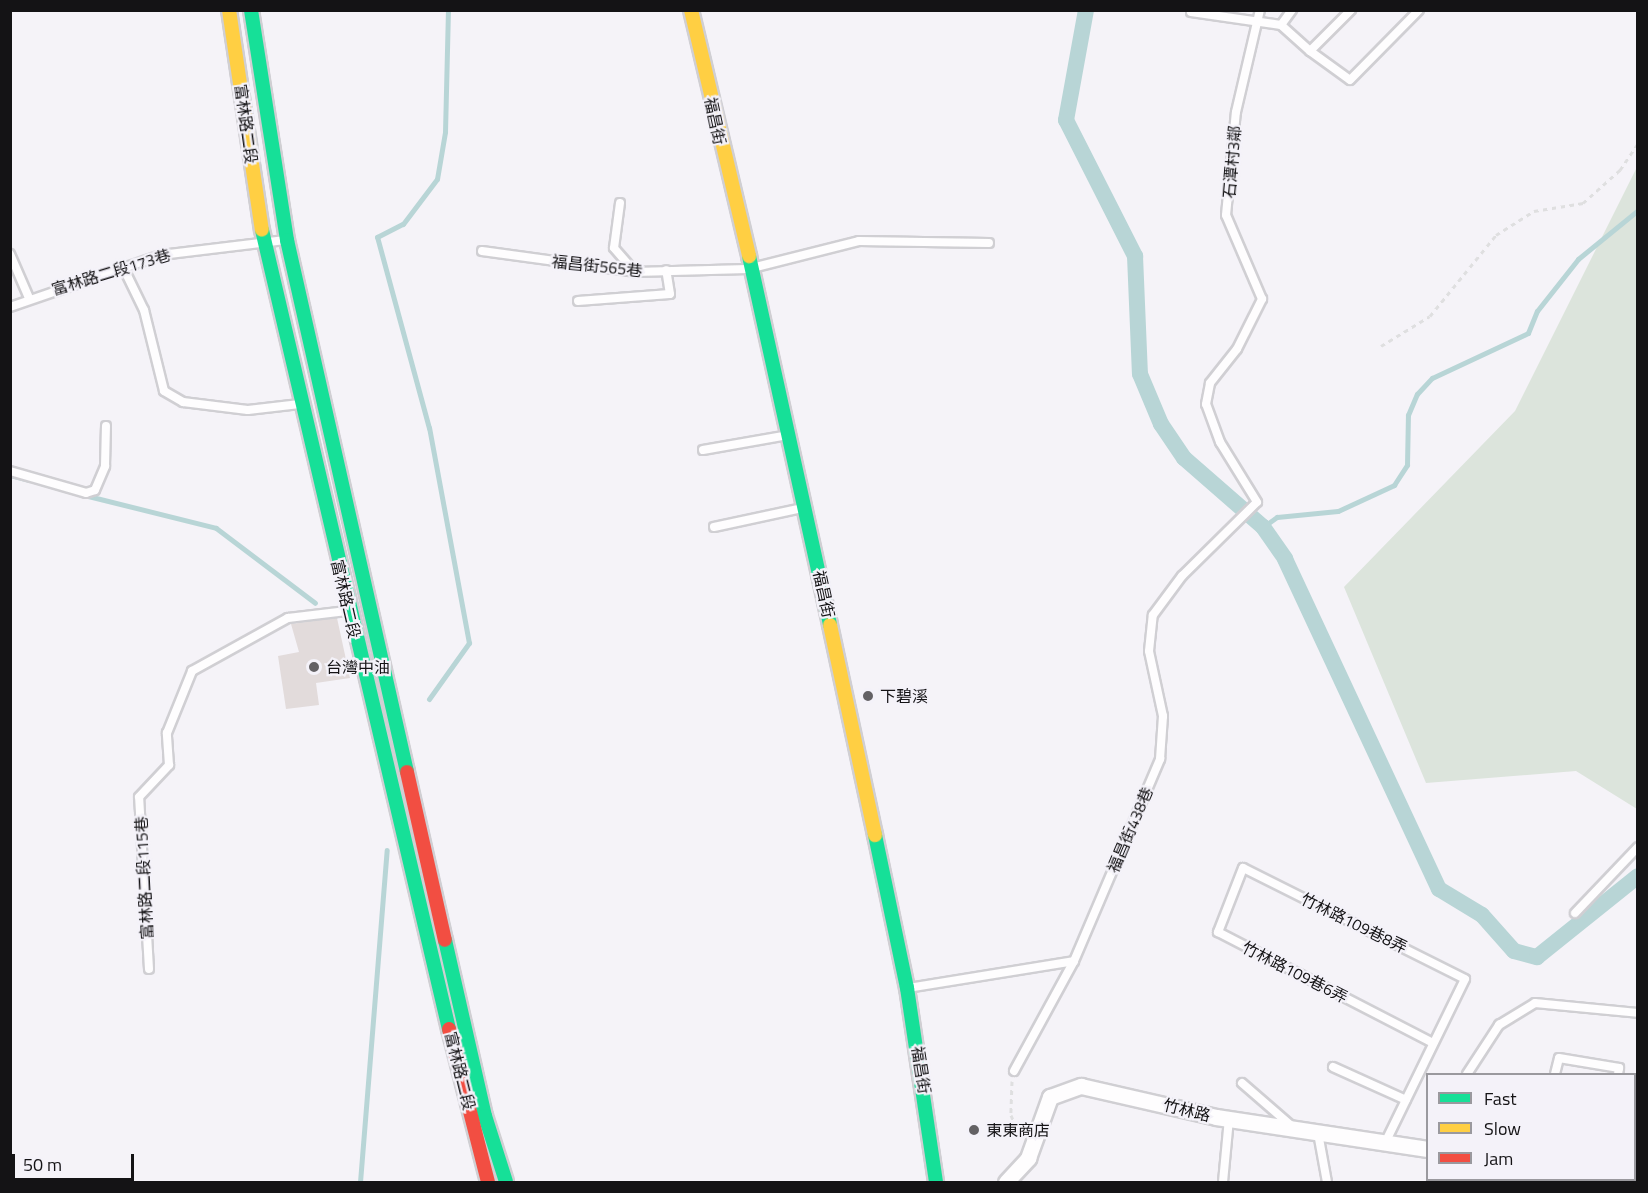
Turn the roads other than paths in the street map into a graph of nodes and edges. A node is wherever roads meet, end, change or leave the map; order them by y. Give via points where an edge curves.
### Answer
1 (229, 10) edge
2 (250, 10) edge
3 (690, 10) edge
4 (1292, 10) edge
5 (1351, 10) edge
6 (1419, 10) edge
7 (1191, 12) edge
8 (1259, 15) edge
9 (1281, 25) junction
10 (1311, 51) junction
11 (260, 73) junction
12 (239, 78) junction
13 (620, 203) dead end
14 (287, 240) junction
15 (989, 243) dead end
16 (264, 244) junction
17 (482, 251) dead end
18 (10, 255) edge
19 (123, 267) junction
20 (748, 269) junction
21 (666, 270) junction
22 (635, 273) junction
23 (29, 298) junction
24 (578, 301) dead end
25 (10, 307) edge
26 (301, 404) junction
27 (106, 426) dead end
28 (790, 434) junction
29 (703, 450) dead end
30 (10, 471) edge
31 (805, 508) junction
32 (714, 527) dead end
33 (1211, 548) joint
34 (369, 608) junction
35 (348, 611) junction
36 (389, 692) junction
37 (368, 696) junction
38 (1638, 847) edge
39 (1243, 868) joint
40 (1575, 913) dead end
41 (1074, 961) junction
42 (149, 969) dead end
43 (907, 988) junction
44 (1638, 1013) edge
45 (1433, 1043) junction
46 (1333, 1067) dead end
47 (1014, 1071) road end
48 (1468, 1073) edge
49 (1555, 1073) edge
50 (1618, 1073) edge
51 (1242, 1083) dead end
52 (1406, 1100) junction
53 (1229, 1119) junction
54 (1295, 1129) junction
55 (1318, 1133) junction
56 (1385, 1143) junction
57 (1426, 1147) edge
58 (488, 1182) edge
59 (506, 1182) edge
60 (936, 1182) edge
61 (1006, 1182) edge
62 (1223, 1182) edge
63 (1327, 1182) edge

1 - 12 main road, 富林路二段
2 - 11 main road, 富林路二段
3 - 20 main road, 福昌街
4 - 9 lane
5 - 10 lane
6 - 10 lane via 1350,80
7 - 8 lane
8 - 9 lane
8 - 33 lane, 石潭村3鄰 via 1236,112 1226,215 1262,299 1237,350 1210,383 1206,404 1220,442 1257,502
9 - 10 lane
11 - 12 main road
11 - 14 main road, 富林路二段
12 - 16 main road, 富林路二段
13 - 22 lane via 614,248
14 - 16 lane, 富林路二段173巷
14 - 34 main road, 富林路二段
15 - 20 lane, 福昌街565巷 via 860,241
16 - 19 lane, 富林路二段173巷 via 160,255
16 - 26 main road, 富林路二段
17 - 22 lane, 福昌街565巷
18 - 23 lane
19 - 23 lane, 富林路二段173巷
19 - 26 lane via 144,310 164,391 183,402 248,410
20 - 21 lane, 福昌街565巷
20 - 28 main road, 福昌街
21 - 22 lane, 福昌街565巷
21 - 24 lane via 670,294
23 - 25 lane, 富林路二段173巷
26 - 35 main road, 富林路二段
27 - 30 lane via 105,466 95,490 86,493
28 - 29 lane
28 - 31 main road, 福昌街
31 - 32 lane
31 - 43 main road, 福昌街
33 - 41 lane, 福昌街438巷 via 1153,615 1149,651 1163,716 1160,759
34 - 35 lane, 富林路二段115巷
34 - 36 main road, 富林路二段
35 - 37 main road, 富林路二段
35 - 42 lane, 富林路二段115巷 via 288,618 192,671 167,734 169,765 140,797
36 - 37 street
36 - 59 main road, 富林路二段 via 485,1116
37 - 58 main road, 富林路二段
38 - 40 lane
39 - 45 lane, 竹林路109巷6弄 via 1218,932
39 - 45 lane, 竹林路109巷8弄 via 1465,979
41 - 43 lane
41 - 47 lane, 福昌街438巷
43 - 60 main road, 福昌街
44 - 48 lane via 1535,1003 1499,1025
45 - 52 lane
46 - 52 lane
49 - 50 lane via 1559,1058 1619,1068
51 - 54 lane
52 - 56 lane
53 - 54 street, 竹林路
53 - 61 street, 竹林路 via 1082,1086 1050,1097 1028,1158
53 - 62 lane
54 - 55 street, 竹林路
55 - 56 street, 竹林路
55 - 63 lane
56 - 57 street, 竹林路

